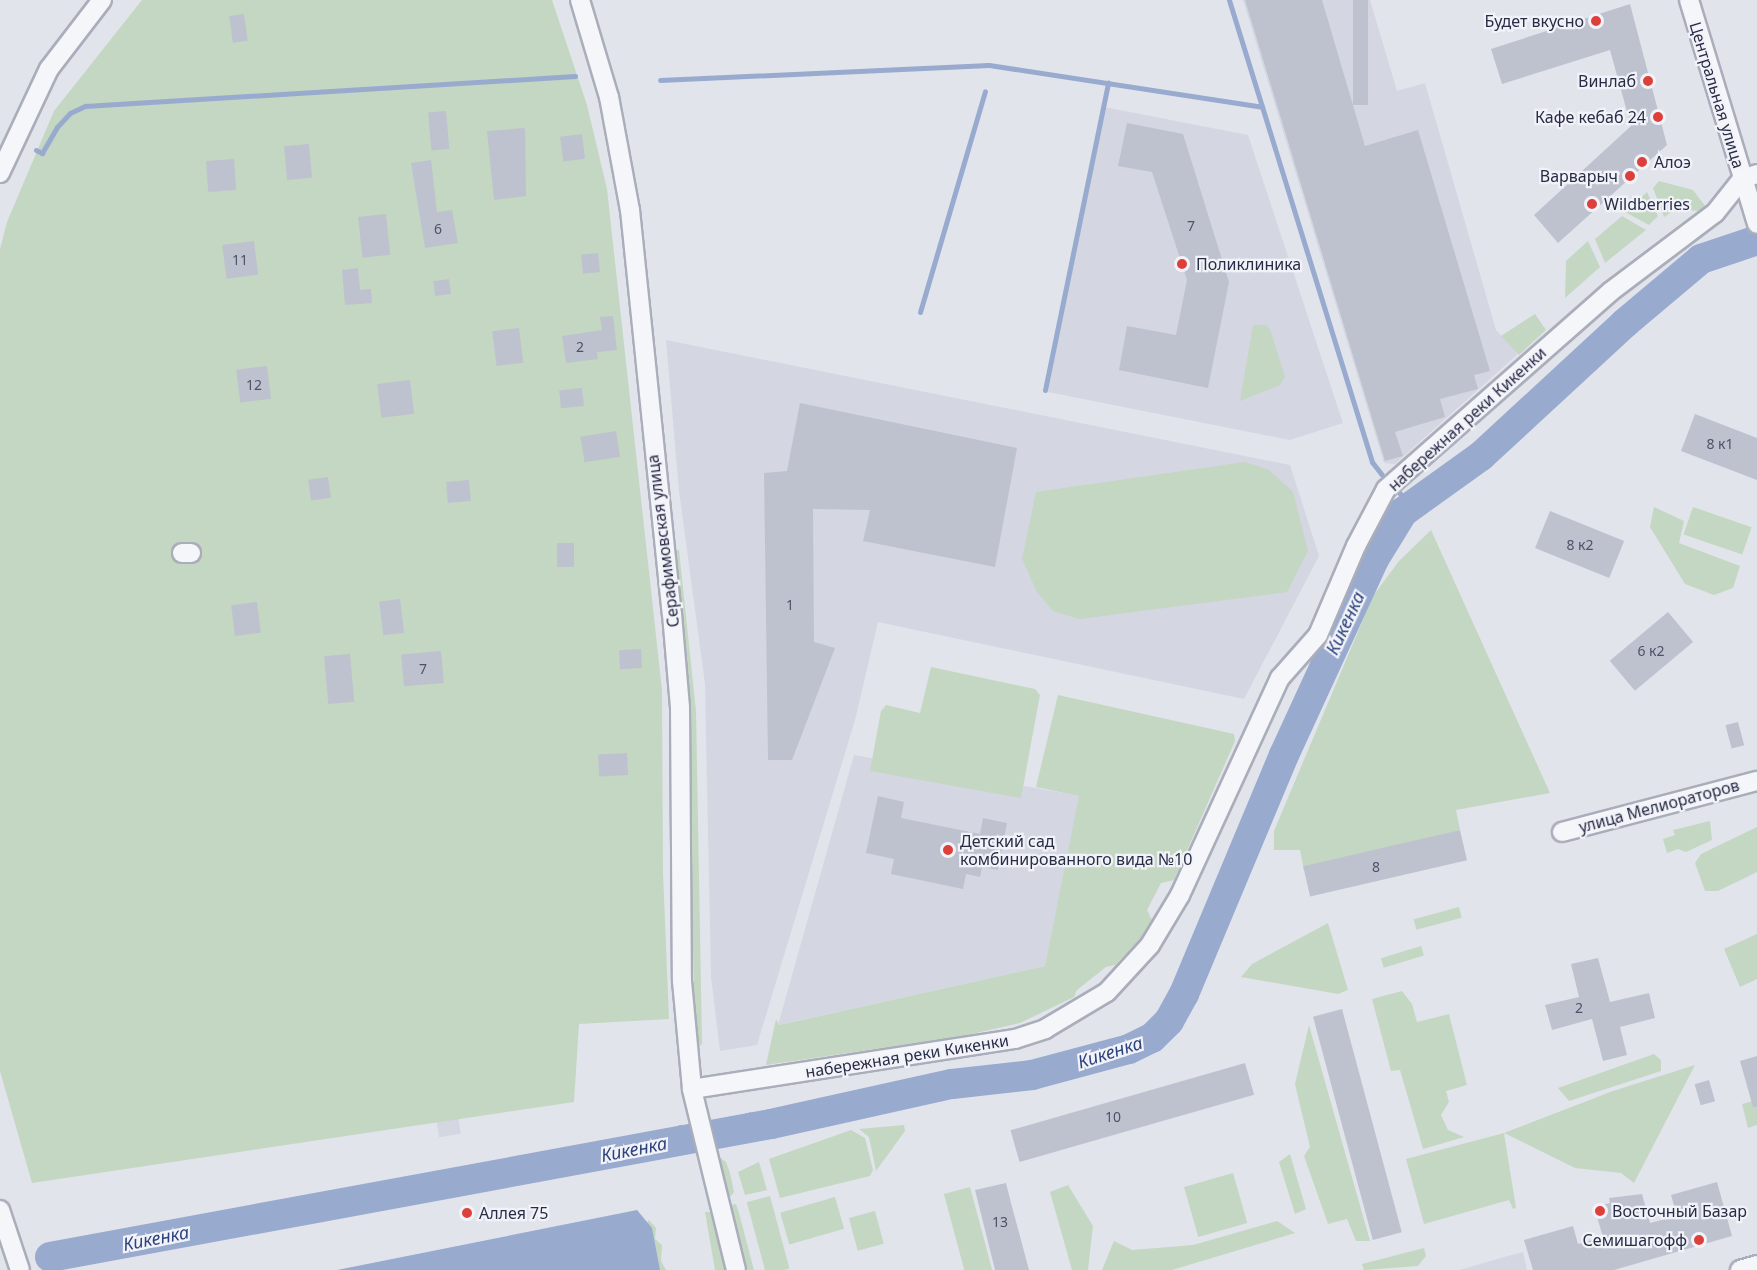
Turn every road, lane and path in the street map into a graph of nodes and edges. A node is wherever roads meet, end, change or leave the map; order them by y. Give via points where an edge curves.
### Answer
1 (102, 0) edge
2 (580, 0) edge
3 (1689, 0) edge
4 (0, 173) edge
5 (1749, 177) edge
6 (1755, 218) edge
7 (1757, 781) edge
8 (1562, 832) dead end
9 (692, 1089) junction
10 (0, 1210) edge
11 (1757, 1265) edge
12 (20, 1270) edge
13 (735, 1270) edge
14 (1740, 1270) edge

1 - 4 street via 49,69
2 - 9 street, Серафимовская улица via 609,97 629,199 672,614 680,707 682,981
3 - 5 street, Центральная улица
5 - 6 street, Центральная улица
5 - 9 street, набережная реки Кикенки via 1715,213 1610,292 1386,489 1318,634 1280,678 1180,895 1150,945 1107,992 1045,1029 1015,1039
7 - 8 street, улица Мелиораторов
9 - 13 street
10 - 12 street
11 - 14 street

